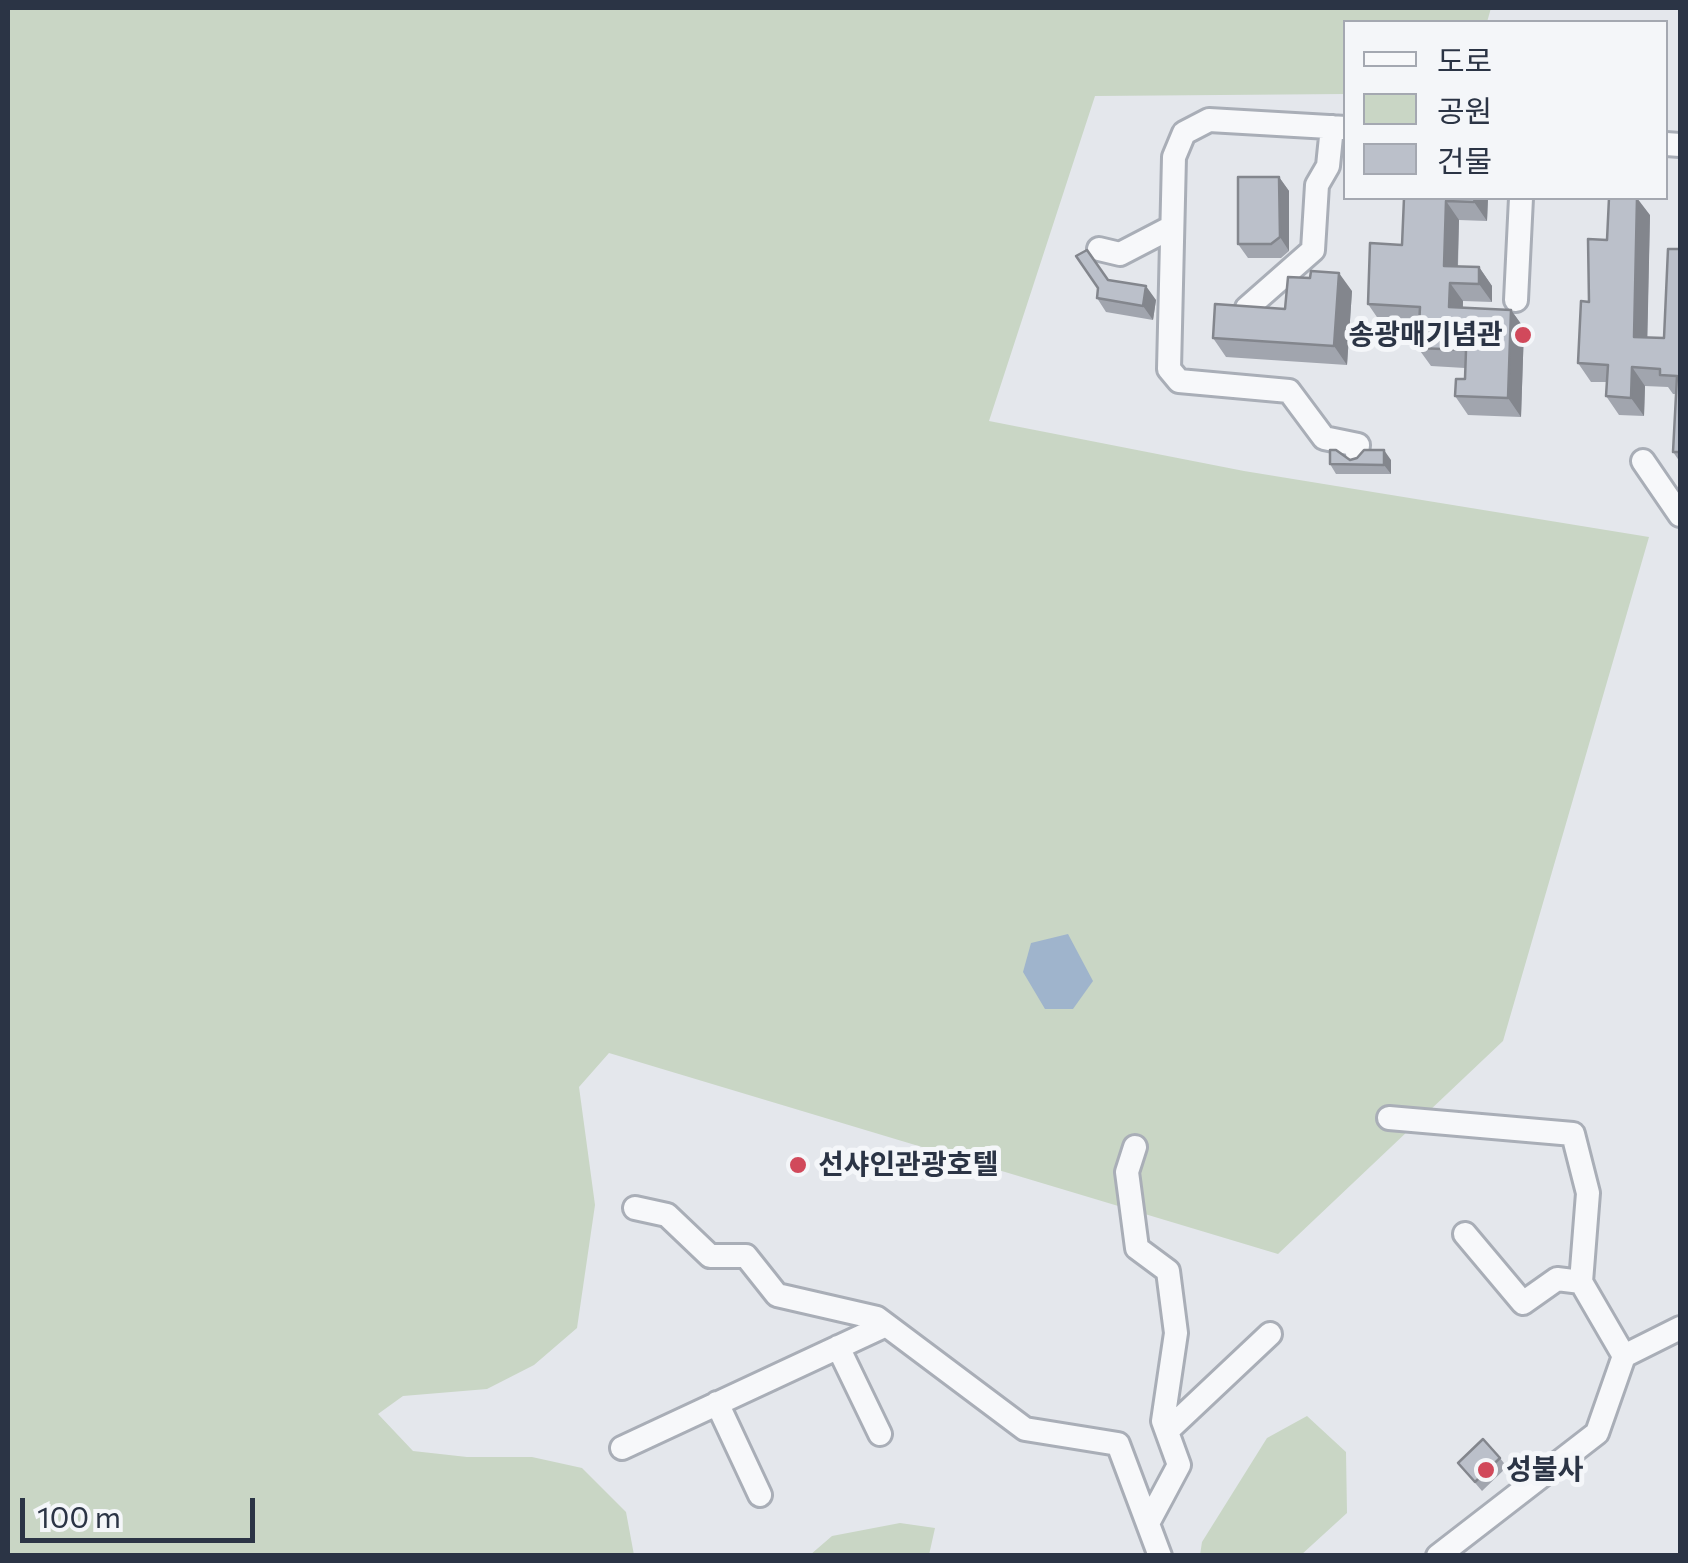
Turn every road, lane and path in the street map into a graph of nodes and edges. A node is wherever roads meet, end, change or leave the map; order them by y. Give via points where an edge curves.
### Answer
1 (1339, 128) edge
2 (1521, 200) edge
3 (1172, 227) junction
4 (1099, 249) dead end
5 (1516, 300) dead end
6 (1248, 308) edge
7 (1357, 454) edge
8 (1643, 461) dead end
9 (1680, 515) edge
10 (1389, 1118) dead end
11 (1136, 1146) dead end
12 (635, 1208) dead end
13 (1465, 1234) dead end
14 (1582, 1282) junction
15 (886, 1324) junction
16 (1680, 1328) edge
17 (1270, 1334) dead end
18 (838, 1347) junction
19 (1624, 1356) junction
20 (717, 1404) junction
21 (1167, 1431) junction
22 (880, 1434) dead end
23 (622, 1448) dead end
24 (760, 1495) dead end
25 (1148, 1523) junction
26 (1160, 1556) edge
27 (1438, 1556) edge

1 - 3 street via 1209,120 1184,133 1174,157
1 - 6 street via 1317,185 1313,250
2 - 5 street
3 - 4 street via 1120,254
3 - 7 street via 1168,369 1179,380 1288,391 1324,438 1358,445
8 - 9 street
10 - 14 street via 1573,1134 1588,1193
11 - 21 street via 1127,1172 1137,1248 1168,1271 1176,1334
12 - 15 street via 667,1215 710,1256 746,1256 777,1294
13 - 14 street via 1523,1303 1557,1279
14 - 19 street
15 - 18 street
15 - 25 street via 1025,1429 1118,1444
16 - 19 street
17 - 21 street
18 - 20 street
18 - 22 street
19 - 27 street via 1597,1433
20 - 23 street
20 - 24 street
21 - 25 street via 1179,1465
25 - 26 street

